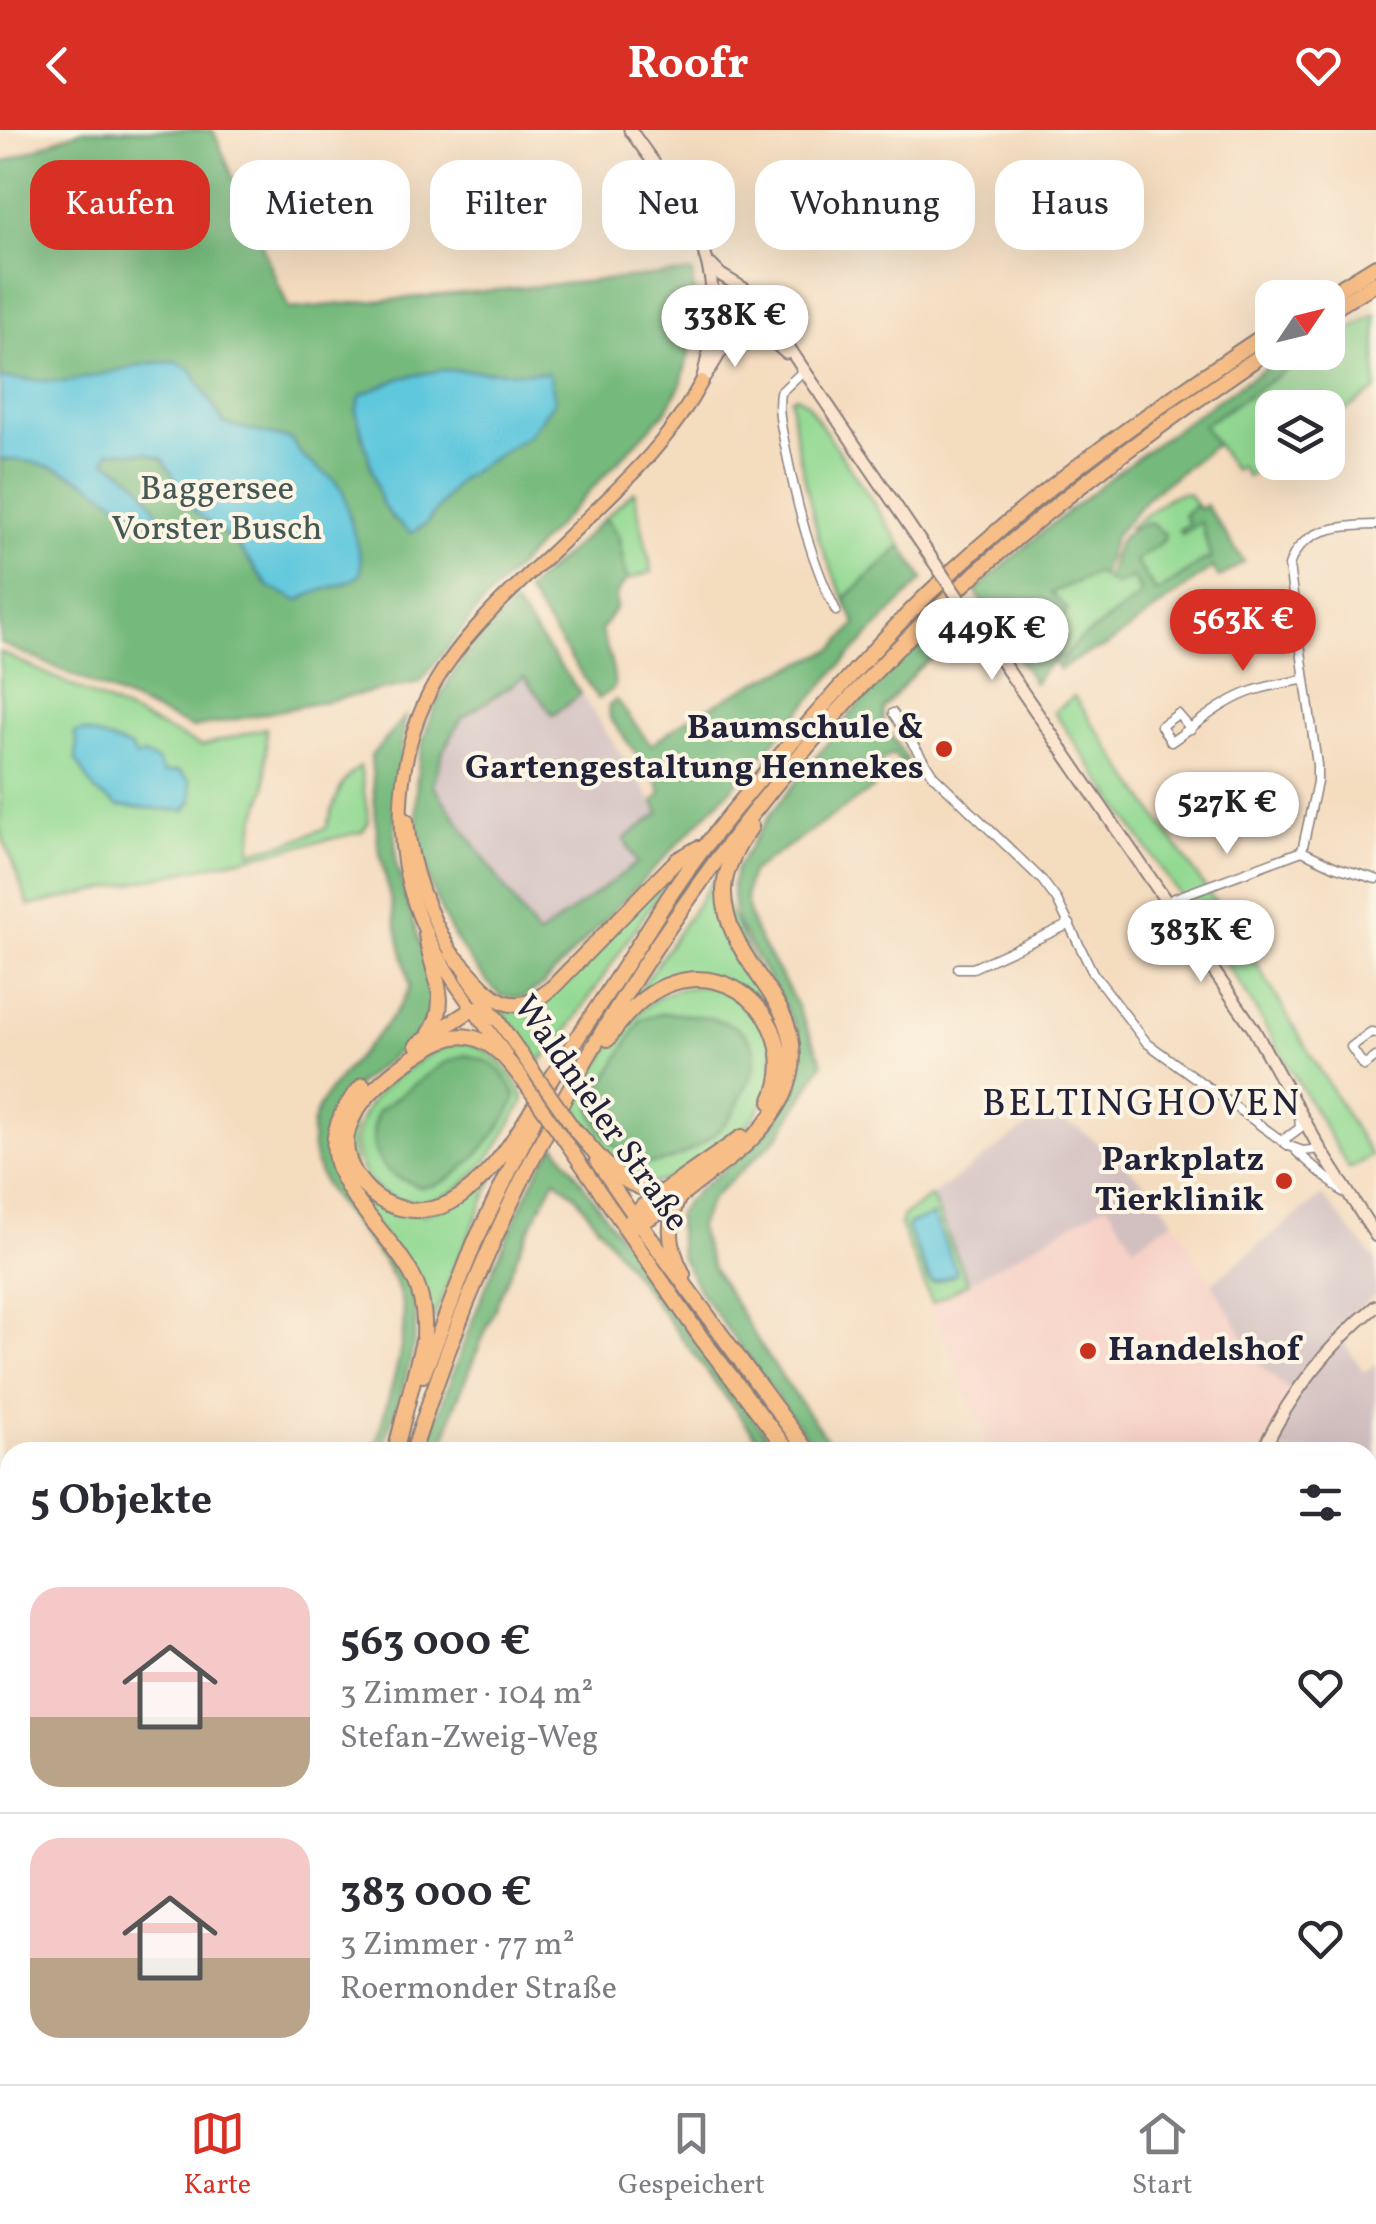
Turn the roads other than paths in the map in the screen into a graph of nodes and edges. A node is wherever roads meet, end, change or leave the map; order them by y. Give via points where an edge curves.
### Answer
1 (630, 130) edge
2 (708, 260) junction
3 (1376, 266) edge
4 (1376, 284) edge
5 (1345, 285) edge
6 (1345, 302) edge
7 (714, 324) junction
8 (748, 331) junction
9 (783, 339) junction
10 (1255, 342) edge
11 (1255, 360) edge
12 (804, 370) junction
13 (702, 381) junction
14 (1376, 525) edge
15 (836, 611) dead end
16 (1302, 680) junction
17 (893, 714) dead end
18 (1191, 728) dead end
19 (786, 771) junction
20 (405, 782) junction
21 (703, 846) junction
22 (1302, 851) junction
23 (1376, 879) edge
24 (1167, 901) junction
25 (1070, 924) junction
26 (426, 933) junction
27 (452, 954) junction
28 (958, 968) dead end
29 (474, 1008) junction
30 (497, 1019) junction
31 (1376, 1033) edge
32 (422, 1042) junction
33 (1376, 1057) edge
34 (564, 1058) junction
35 (526, 1076) junction
36 (569, 1092) junction
37 (1298, 1111) junction
38 (571, 1137) junction
39 (1286, 1143) junction
40 (1320, 1149) junction
41 (683, 1192) junction
42 (663, 1193) junction
43 (1350, 1199) junction
44 (633, 1222) junction
45 (1376, 1236) edge
46 (1376, 1306) edge
47 (701, 1310) junction
48 (401, 1432) junction
49 (398, 1442) edge
50 (417, 1442) edge
51 (781, 1442) edge
52 (800, 1442) edge
53 (1267, 1442) edge

1 - 2 main road via 692,220
2 - 7 main road, Waldnieler Straße
2 - 9 main road via 756,296
3 - 5 highway
4 - 6 highway
7 - 8 main road
7 - 9 main road via 756,322
7 - 13 main road, Waldnieler Straße
8 - 12 main road via 770,339
8 - 13 main road via 724,343
9 - 12 main road
10 - 21 highway via 1065,478 930,592
11 - 19 highway via 1162,424 936,610
12 - 15 street via 780,392 780,416 801,523
12 - 24 main road, bridge
13 - 20 main road, Waldnieler Straße via 653,455 476,627 444,668 419,722
14 - 16 street via 1322,531 1290,560
16 - 18 street via 1248,692
16 - 22 street via 1317,766
17 - 25 street via 934,775 1042,880
19 - 36 highway via 715,859
19 - 41 highway via 735,852 724,889 733,932 786,1021 792,1069 766,1126
20 - 26 main road, Waldnieler Straße via 403,862
20 - 27 main road, Waldnieler Straße via 412,860
21 - 27 highway via 677,860 553,987 530,1002 509,1004 490,996
21 - 34 highway
22 - 23 street
22 - 24 street
24 - 37 main road via 1253,1028
25 - 28 street via 972,968
25 - 39 street via 1094,973 1147,1043
26 - 29 main road, Waldnieler Straße
26 - 32 highway via 441,992 434,1026
27 - 30 main road, Waldnieler Straße
29 - 30 highway
29 - 32 highway
29 - 35 main road, Waldnieler Straße
30 - 35 main road, Waldnieler Straße
31 - 33 street via 1351,1047 1364,1066
32 - 48 highway via 359,1090 336,1133 348,1192 400,1255 423,1306 424,1337
34 - 35 highway via 514,1136 459,1198 432,1210 402,1209 360,1181 348,1130 368,1092 393,1072 445,1040 465,1036 489,1044
34 - 48 highway via 474,1244
35 - 38 main road, Waldnieler Straße, bridge via 548,1118
35 - 38 main road, Waldnieler Straße, bridge via 556,1103
36 - 42 highway via 614,1030 666,986 714,981 757,1004 779,1048 774,1098 749,1131
36 - 50 highway via 493,1240
37 - 39 street via 1300,1128
37 - 40 main road
38 - 42 highway via 624,1182
38 - 44 main road, Waldnieler Straße
39 - 40 street
39 - 43 street
40 - 43 main road
41 - 44 highway
41 - 47 highway via 670,1232
42 - 44 highway
43 - 45 main road
44 - 47 highway, Waldnieler Straße
44 - 51 highway, Waldnieler Straße via 702,1339
46 - 53 main road via 1303,1383
47 - 52 highway, Waldnieler Straße
48 - 49 highway

